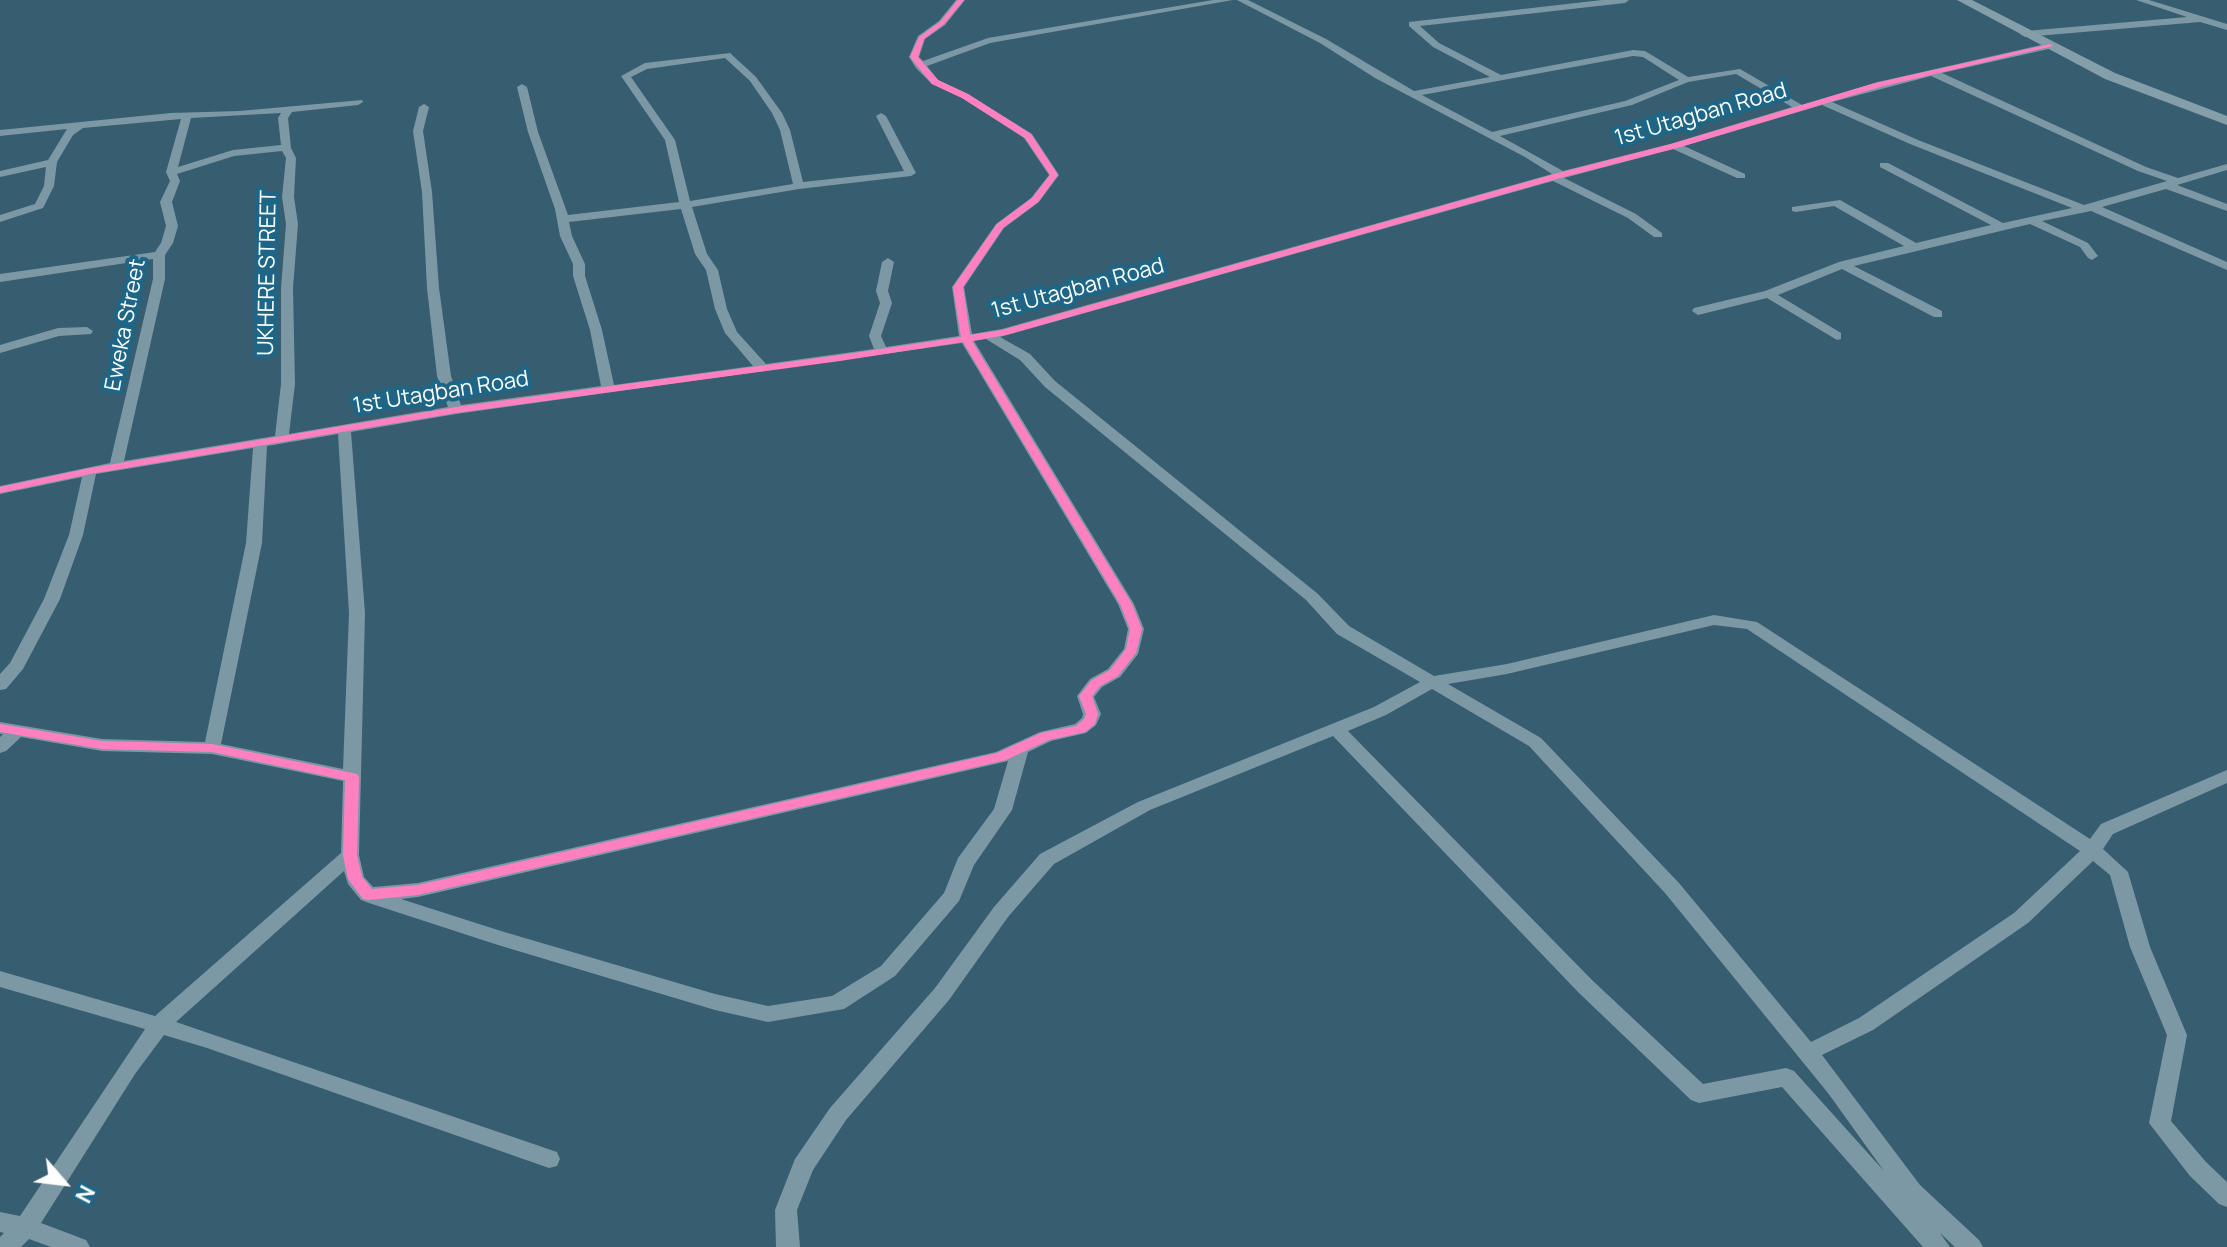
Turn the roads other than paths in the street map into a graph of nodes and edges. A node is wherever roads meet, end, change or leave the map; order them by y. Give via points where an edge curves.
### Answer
1 (961, 0) edge
2 (1229, 0) edge
3 (1241, 0) edge
4 (1492, 0) edge
5 (1625, 0) edge
6 (1963, 0) edge
7 (2140, 0) edge
8 (1510, 13) junction
9 (2200, 19) junction
10 (2227, 27) edge
11 (2025, 34) junction
12 (2050, 46) junction
13 (919, 66) junction
14 (1933, 73) junction
15 (1502, 79) junction
16 (1686, 80) junction
17 (522, 87) dead end
18 (1412, 94) junction
19 (358, 102) dead end
20 (1824, 102) junction
21 (424, 107) dead end
22 (1799, 107) junction
23 (288, 110) junction
24 (188, 115) junction
25 (881, 116) dead end
26 (2227, 121) edge
27 (79, 126) junction
28 (0, 133) edge
29 (1491, 135) junction
30 (1674, 146) junction
31 (286, 148) junction
32 (52, 162) junction
33 (1884, 165) dead end
34 (2227, 167) edge
35 (171, 172) junction
36 (0, 174) edge
37 (1558, 176) junction
38 (1741, 176) dead end
39 (2170, 182) junction
40 (799, 186) junction
41 (685, 205) junction
42 (2088, 208) junction
43 (2227, 208) edge
44 (1796, 209) dead end
45 (0, 219) edge
46 (563, 219) junction
47 (2033, 221) junction
48 (2003, 227) junction
49 (1658, 235) dead end
50 (1915, 247) junction
51 (159, 255) junction
52 (2092, 256) dead end
53 (888, 262) dead end
54 (1843, 265) junction
55 (2227, 266) edge
56 (0, 278) edge
57 (1769, 294) junction
58 (1698, 311) dead end
59 (1938, 314) dead end
60 (87, 331) dead end
61 (986, 334) junction
62 (1837, 336) dead end
63 (966, 339) junction
64 (0, 349) edge
65 (882, 352) junction
66 (761, 367) junction
67 (608, 387) junction
68 (456, 410) junction
69 (344, 428) junction
70 (282, 439) junction
71 (260, 443) junction
72 (116, 467) junction
73 (90, 471) junction
74 (0, 490) edge
75 (1434, 681) junction
76 (0, 685) edge
77 (1335, 728) junction
78 (9, 729) edge
79 (0, 747) edge
80 (212, 748) junction
81 (1020, 748) junction
82 (2227, 776) edge
83 (352, 777) junction
84 (2092, 850) junction
85 (350, 855) junction
86 (368, 895) junction
87 (0, 979) edge
88 (160, 1024) junction
89 (1809, 1052) junction
90 (549, 1159) dead end
91 (2227, 1197) edge
92 (0, 1222) edge
93 (25, 1227) junction
94 (6, 1247) edge
95 (78, 1247) edge
96 (788, 1247) edge
97 (1938, 1247) edge
98 (1971, 1247) edge

1 - 13 street via 921,38 914,57
2 - 13 street via 988,41
3 - 18 street
4 - 8 street
5 - 8 street
6 - 11 main road
7 - 9 street
8 - 15 street via 1412,24 1436,45
9 - 10 street
9 - 11 street
11 - 12 main road
12 - 14 street, 1st Utagban Road
12 - 26 main road via 2110,76
13 - 63 street via 935,82 1028,136 1054,175 1035,200 1000,226 958,287
14 - 20 street, 1st Utagban Road
14 - 39 street
15 - 16 street via 1639,53
15 - 18 street
16 - 22 street via 1737,71
16 - 29 street via 1628,103
17 - 46 street
18 - 29 street
19 - 23 street
20 - 22 street, 1st Utagban Road
20 - 42 street
21 - 68 street via 418,131 433,288 444,376
22 - 30 street, 1st Utagban Road
23 - 24 street
23 - 31 street, UKHERE STREET via 283,118
24 - 27 street
24 - 35 street, Eweka Street
25 - 40 street via 911,173
27 - 28 street
27 - 32 street
29 - 37 street
30 - 37 street, 1st Utagban Road
30 - 38 street
31 - 35 street via 233,153
31 - 70 street, UKHERE STREET via 291,158 292,224
32 - 36 street
32 - 45 street via 39,206
33 - 48 street
34 - 39 street
35 - 51 street, Eweka Street via 175,181 166,202 172,226
37 - 49 street
37 - 61 street, 1st Utagban Road
39 - 42 street
39 - 43 street
40 - 41 street
40 - 41 street via 777,113 753,79 727,55 631,71 626,76 670,140
41 - 46 street
41 - 66 street via 731,333
42 - 47 street
42 - 55 street
44 - 50 street via 1836,202
46 - 67 street
47 - 48 street
47 - 52 street via 2084,245
48 - 50 street
50 - 54 street
51 - 56 street
51 - 72 street, Eweka Street via 159,279
53 - 65 street via 882,291 886,303 875,336
54 - 57 street
54 - 59 street
57 - 58 street
57 - 62 street
60 - 64 street via 58,332
61 - 63 street, 1st Utagban Road
61 - 75 street via 1025,357 1050,384 1312,597 1343,630
63 - 65 street, 1st Utagban Road
63 - 81 street via 1126,604 1136,629 1132,650 1085,696 1090,721
65 - 66 street, 1st Utagban Road
66 - 67 street, 1st Utagban Road
67 - 68 street, 1st Utagban Road
68 - 69 street, 1st Utagban Road
69 - 70 street, 1st Utagban Road
69 - 83 street via 357,613
70 - 71 street, 1st Utagban Road
71 - 72 street, 1st Utagban Road
71 - 80 street via 254,543
72 - 73 street, 1st Utagban Road
73 - 74 street, 1st Utagban Road
73 - 76 street via 76,535 52,599 17,665
75 - 77 street
75 - 84 street via 1714,620 1751,625
75 - 89 street via 1535,742 1672,888
77 - 96 street via 1144,806 1047,859 942,994 838,1114 803,1166 786,1210
77 - 97 street via 1585,986 1699,1094 1786,1077
78 - 79 street
78 - 80 street via 102,745
80 - 83 street
81 - 86 street via 1001,757 418,890
81 - 86 street via 1003,810 965,863 952,896 888,971 837,1003 768,1014 728,1005
82 - 84 street via 2107,829
83 - 85 street
84 - 89 street via 2021,918 1866,1024
84 - 91 street via 2119,872 2140,947 2177,1035 2160,1123
85 - 86 street via 355,879
85 - 88 street
87 - 88 street
88 - 90 street
88 - 93 street
89 - 98 street via 1912,1192
92 - 93 street
93 - 94 street
93 - 95 street

